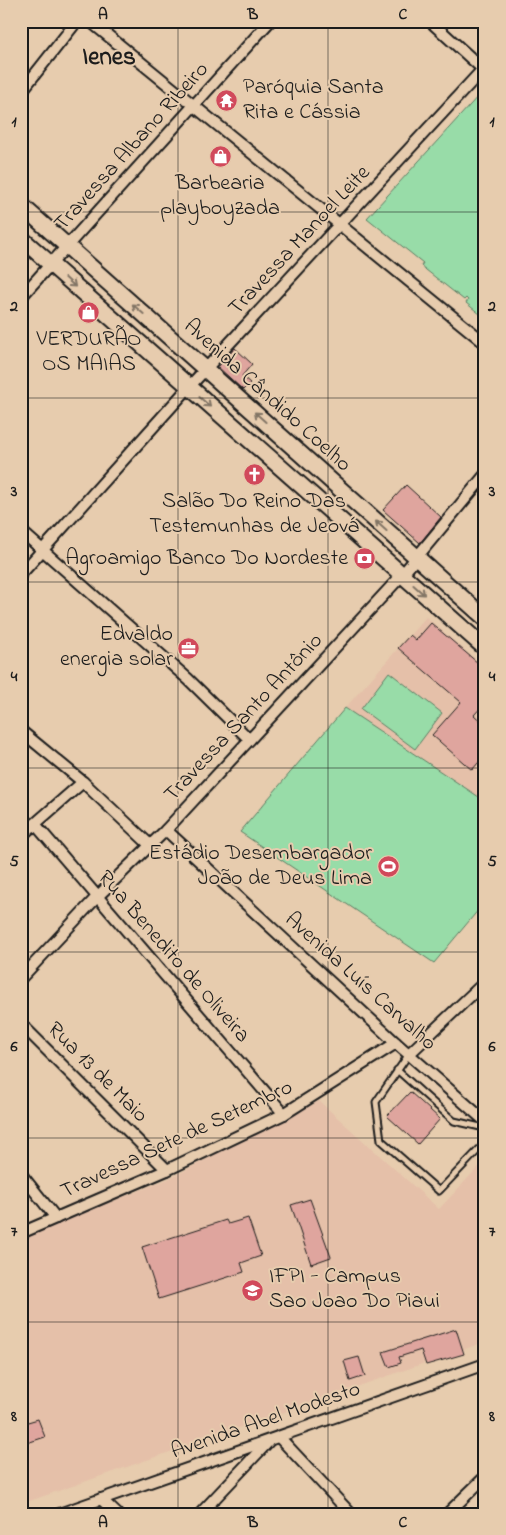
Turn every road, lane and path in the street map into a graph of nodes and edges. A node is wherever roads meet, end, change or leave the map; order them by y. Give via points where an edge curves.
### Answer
1 (77, 21) edge
2 (90, 21) edge
3 (270, 21) edge
4 (430, 21) edge
5 (484, 69) edge
6 (21, 92) edge
7 (194, 106) junction
8 (21, 205) edge
9 (341, 226) junction
10 (21, 238) edge
11 (67, 248) junction
12 (51, 265) junction
13 (21, 297) edge
14 (485, 343) edge
15 (206, 369) junction
16 (189, 387) junction
17 (485, 475) edge
18 (21, 531) edge
19 (43, 550) junction
20 (417, 559) junction
21 (21, 574) edge
22 (402, 575) junction
23 (485, 618) edge
24 (485, 648) edge
25 (21, 731) edge
26 (250, 739) junction
27 (82, 782) junction
28 (35, 824) junction
29 (166, 830) junction
30 (21, 836) edge
31 (151, 846) junction
32 (96, 898) junction
33 (21, 978) edge
34 (485, 982) edge
35 (21, 1024) edge
36 (396, 1044) junction
37 (410, 1053) junction
38 (397, 1070) junction
39 (284, 1114) junction
40 (485, 1121) edge
41 (485, 1128) edge
42 (485, 1143) edge
43 (167, 1170) junction
44 (21, 1174) edge
45 (56, 1218) junction
46 (21, 1233) edge
47 (485, 1364) edge
48 (274, 1438) junction
49 (484, 1480) edge
50 (101, 1499) junction
51 (59, 1514) edge
52 (117, 1514) edge
53 (200, 1514) edge
54 (351, 1514) edge
55 (447, 1514) edge

1 - 6 street
2 - 7 street
3 - 7 street, Travessa Albano Ribeiro
4 - 5 street
5 - 9 street, Travessa Manoel Leite
7 - 9 street
7 - 11 street, Travessa Albano Ribeiro
8 - 11 main road, Avenida Cândido Coelho
9 - 14 street
9 - 15 street, Travessa Manoel Leite
10 - 12 main road, Avenida Cândido Coelho
11 - 12 street, Travessa Albano Ribeiro
15 -> 11 main road, Avenida Cândido Coelho
12 - 13 street, Travessa Albano Ribeiro
12 -> 16 main road, Avenida Cândido Coelho
15 - 16 street, Travessa Manoel Leite
20 -> 15 main road, Avenida Cândido Coelho
16 - 19 street, Travessa Manoel Leite
16 -> 22 main road, Avenida Cândido Coelho
17 - 20 street, Travessa Santo Antônio
18 - 19 street
19 - 21 street, Travessa Manoel Leite
19 - 26 street via 188,679
20 - 22 street, Travessa Santo Antônio
20 - 23 main road, Avenida Cândido Coelho
22 -> 24 main road, Avenida Cândido Coelho
22 - 26 street, Travessa Santo Antônio
25 - 27 street
26 - 29 street, Travessa Santo Antônio
27 - 28 street
27 - 31 street
28 - 30 street
28 - 32 street, Rua Benedito de Oliveira
29 - 31 street, Travessa Santo Antônio
29 - 36 street, Avenida Luís Carvalho
31 - 32 street, Travessa Santo Antônio
32 - 33 street, Travessa Santo Antônio
32 - 39 street, Rua Benedito de Oliveira
34 - 37 street
35 - 43 street, Rua 13 de Maio
36 - 37 street, Avenida Luís Carvalho
36 - 39 street, Travessa Sete de Setembro
37 - 38 lane
37 - 40 street, Avenida Luís Carvalho
38 - 41 lane via 454,1121
38 - 42 lane via 376,1102 381,1140 439,1191
39 - 43 street, Travessa Sete de Setembro
43 - 45 street, Travessa Sete de Setembro
44 - 45 street
45 - 46 street, Travessa Sete de Setembro
47 - 48 street, Avenida Abel Modesto
48 - 50 street, Avenida Abel Modesto
48 - 53 street
48 - 54 street
49 - 55 street
50 - 51 street, Avenida Abel Modesto
50 - 52 street

